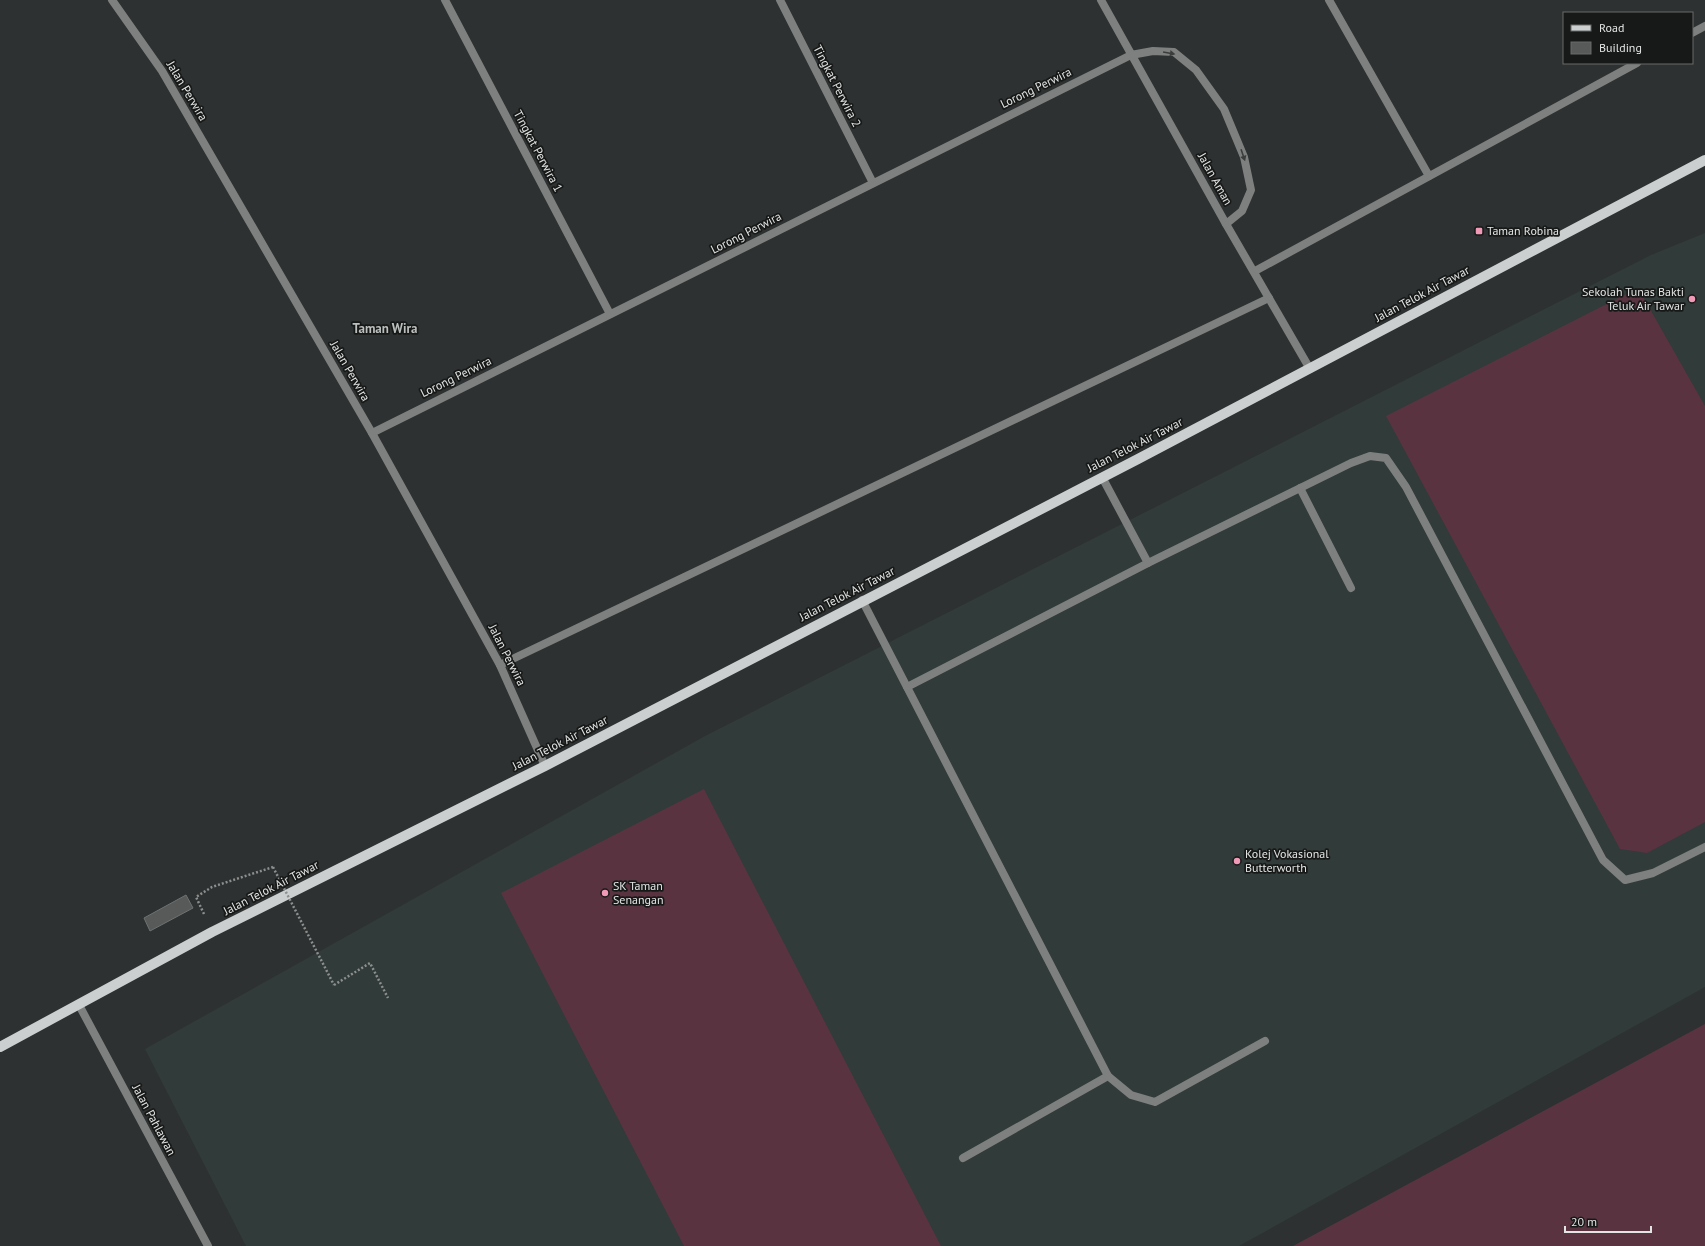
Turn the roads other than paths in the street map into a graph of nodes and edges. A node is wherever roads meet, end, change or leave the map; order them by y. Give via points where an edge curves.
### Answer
1 (112, 0) edge
2 (445, 0) edge
3 (780, 0) edge
4 (1329, 0) edge
5 (1104, 1) edge
6 (1705, 26) edge
7 (1693, 32) edge
8 (1131, 55) junction
9 (1635, 64) edge
10 (1705, 160) edge
11 (1429, 176) junction
12 (873, 183) junction
13 (1226, 224) junction
14 (1254, 271) junction
15 (1269, 298) junction
16 (610, 314) junction
17 (1310, 368) junction
18 (372, 432) junction
19 (1102, 477) junction
20 (1300, 488) junction
21 (1148, 563) junction
22 (1351, 588) dead end
23 (862, 600) junction
24 (500, 665) junction
25 (907, 687) junction
26 (545, 766) junction
27 (1705, 846) edge
28 (79, 1005) junction
29 (1265, 1041) dead end
30 (0, 1047) edge
31 (1108, 1076) junction
32 (964, 1158) dead end
33 (208, 1246) edge

1 - 18 street, Jalan Perwira via 162,71
2 - 16 street, Tingkat Perwira 1
3 - 12 street, Tingkat Perwira 2
4 - 11 street
5 - 8 street, Jalan Aman
6 - 7 street
8 - 12 street, Lorong Perwira
8 - 13 street, Jalan Aman
8 -> 13 street, Lorong Perwira via 1153,51 1174,52 1196,70 1224,109 1244,157 1251,190 1242,211
9 - 11 street
10 - 17 main road, Jalan Telok Air Tawar
11 - 14 street
12 - 16 street, Lorong Perwira
13 - 14 street, Jalan Aman
14 - 15 street, Jalan Aman
15 - 17 street, Jalan Aman
15 - 24 street
16 - 18 street, Lorong Perwira
17 - 19 main road, Jalan Telok Air Tawar
18 - 24 street, Jalan Perwira
19 - 21 street
19 - 23 main road, Jalan Telok Air Tawar
20 - 21 street
20 - 22 street
20 - 27 street via 1370,456 1386,458 1406,488 1603,860 1625,880 1653,873
21 - 25 street
23 - 25 street
23 - 26 main road, Jalan Telok Air Tawar
24 - 26 street, Jalan Perwira
25 - 31 street
26 - 28 main road, Jalan Telok Air Tawar via 212,932
28 - 30 main road, Jalan Telok Air Tawar
28 - 33 street, Jalan Pahlawan
29 - 31 street via 1155,1102 1131,1095
31 - 32 street

